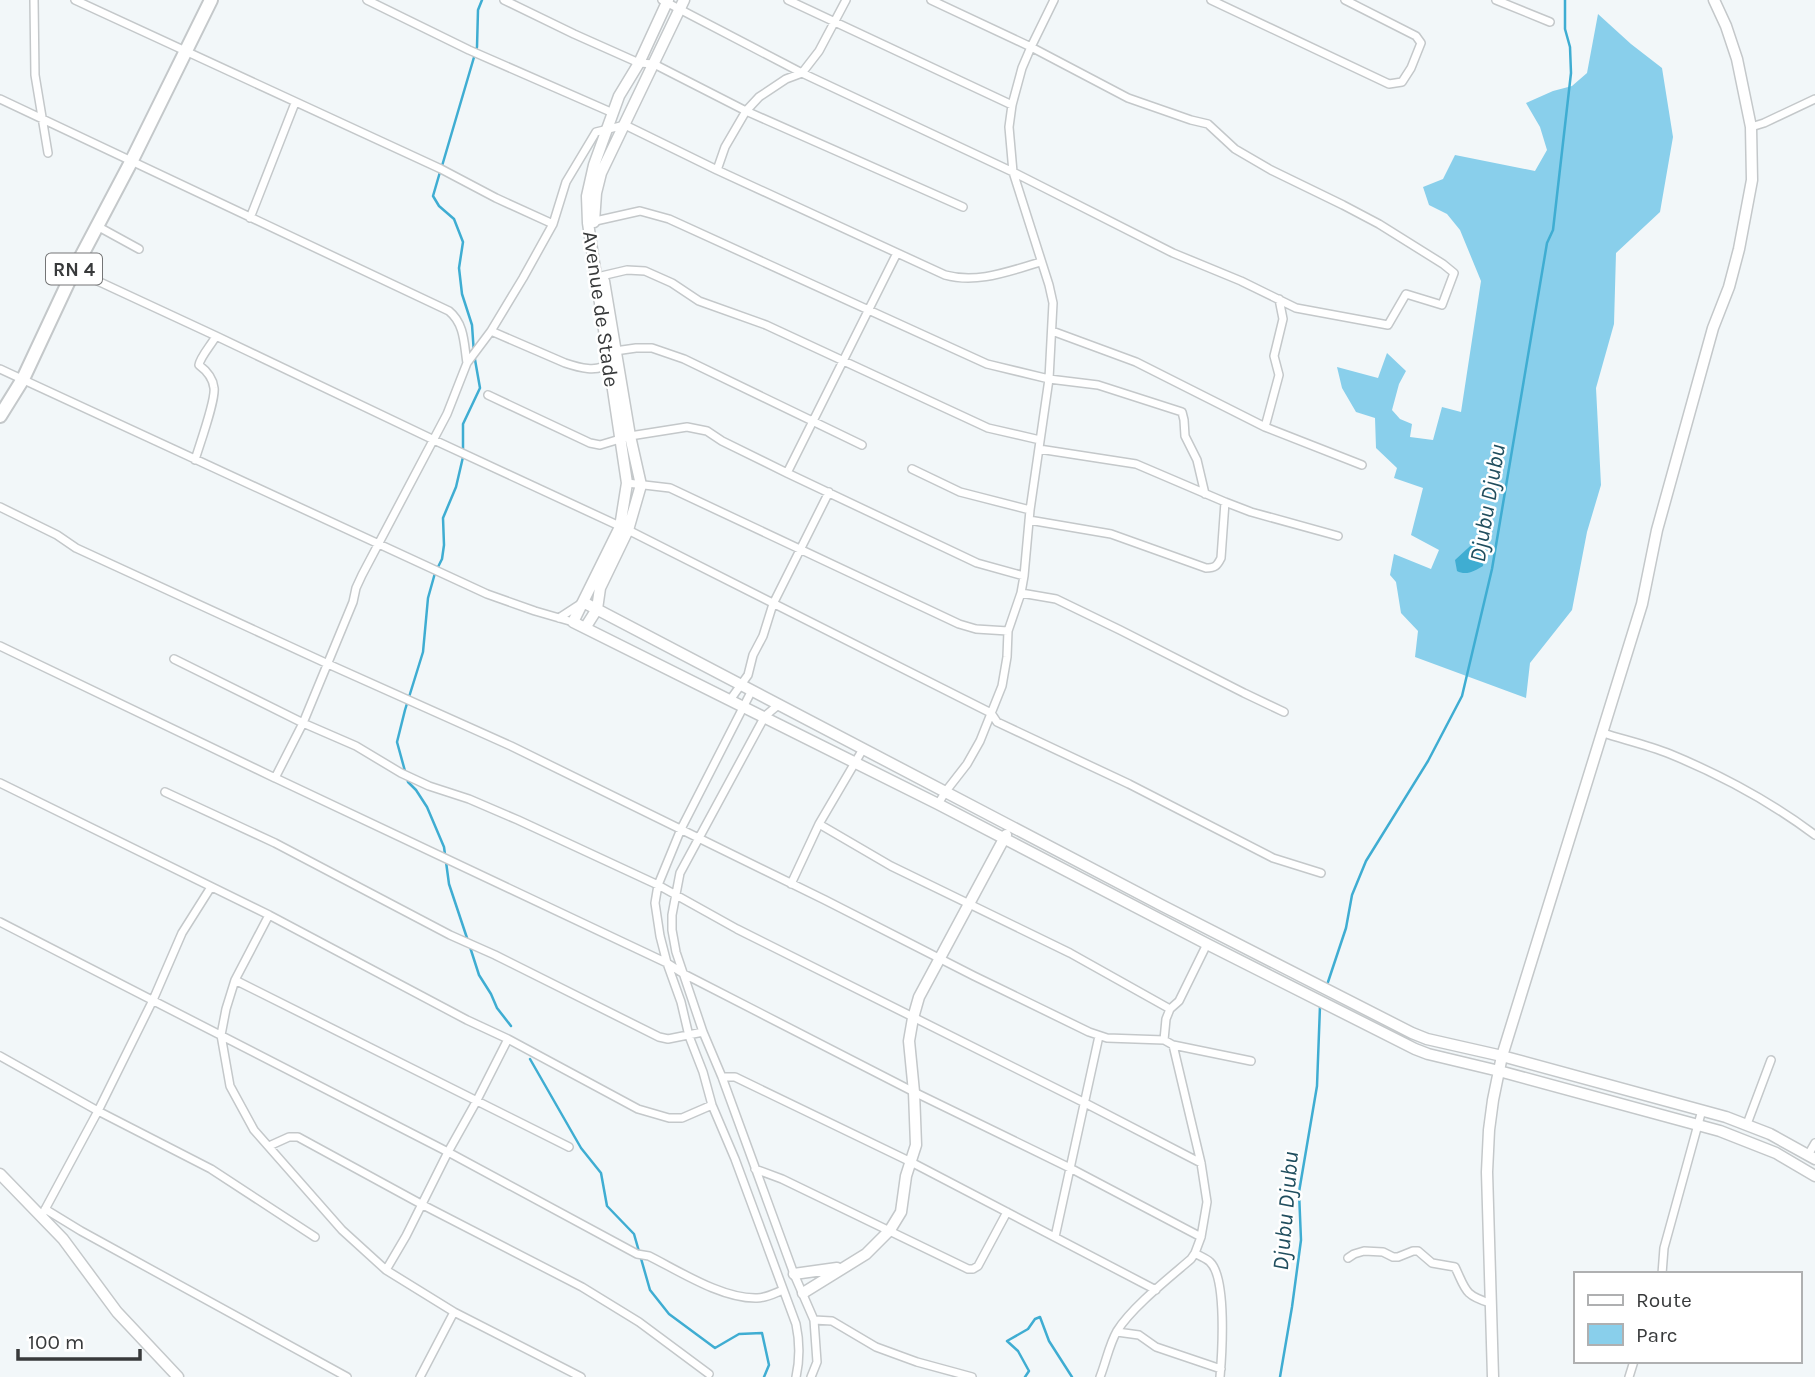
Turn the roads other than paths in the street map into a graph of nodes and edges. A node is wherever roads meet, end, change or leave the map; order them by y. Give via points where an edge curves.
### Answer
1 (34, 0) edge
2 (75, 0) edge
3 (211, 0) edge
4 (367, 0) edge
5 (504, 0) edge
6 (788, 0) edge
7 (846, 0) edge
8 (930, 0) edge
9 (1054, 0) edge
10 (1211, 0) edge
11 (1345, 0) edge
12 (1496, 0) edge
13 (1714, 0) edge
14 (666, 1) edge
15 (681, 4) edge
16 (835, 22) junction
17 (1550, 22) dead end
18 (1031, 47) junction
19 (186, 52) junction
20 (639, 63) junction
21 (654, 64) junction
22 (802, 73) junction
23 (1815, 99) edge
24 (3, 101) edge
25 (295, 103) junction
26 (1012, 105) junction
27 (0, 110) edge
28 (746, 111) junction
29 (613, 113) junction
30 (43, 119) junction
31 (625, 125) junction
32 (1751, 127) junction
33 (607, 129) junction
34 (48, 153) dead end
35 (131, 162) junction
36 (718, 170) junction
37 (1013, 172) junction
38 (963, 207) dead end
39 (250, 218) junction
40 (591, 222) junction
41 (553, 224) junction
42 (97, 226) junction
43 (139, 249) dead end
44 (897, 253) junction
45 (1041, 262) junction
46 (74, 270) junction
47 (600, 276) junction
48 (1279, 299) junction
49 (868, 310) junction
50 (491, 331) junction
51 (1052, 331) junction
52 (216, 336) junction
53 (615, 351) junction
54 (843, 361) junction
55 (467, 363) junction
56 (608, 364) junction
57 (0, 369) edge
58 (23, 379) junction
59 (1049, 379) junction
60 (488, 394) dead end
61 (0, 416) edge
62 (814, 421) junction
63 (1265, 427) junction
64 (625, 438) junction
65 (434, 440) junction
66 (1040, 444) junction
67 (862, 445) dead end
68 (195, 460) junction
69 (1362, 465) dead end
70 (912, 469) dead end
71 (787, 473) junction
72 (627, 483) junction
73 (641, 485) junction
74 (829, 492) junction
75 (1205, 494) junction
76 (1225, 502) junction
77 (0, 507) edge
78 (1030, 510) junction
79 (1029, 520) junction
80 (624, 528) junction
81 (1338, 536) dead end
82 (378, 543) junction
83 (800, 550) junction
84 (1024, 576) junction
85 (1021, 593) junction
86 (583, 602) junction
87 (773, 604) junction
88 (597, 609) junction
89 (559, 618) junction
90 (573, 622) junction
91 (585, 628) junction
92 (1008, 631) junction
93 (0, 646) edge
94 (174, 659) dead end
95 (328, 664) junction
96 (742, 684) junction
97 (751, 692) junction
98 (730, 700) junction
99 (743, 706) junction
100 (778, 706) junction
101 (1284, 712) dead end
102 (991, 713) junction
103 (765, 716) junction
104 (303, 723) junction
105 (1603, 733) junction
106 (863, 749) junction
107 (855, 763) junction
108 (275, 778) junction
109 (0, 783) edge
110 (946, 791) junction
111 (165, 792) dead end
112 (938, 804) junction
113 (819, 824) junction
114 (1011, 827) junction
115 (681, 829) junction
116 (1815, 835) edge
117 (699, 838) junction
118 (1004, 839) junction
119 (1321, 873) dead end
120 (791, 884) junction
121 (657, 885) junction
122 (211, 887) junction
123 (675, 895) junction
124 (970, 903) junction
125 (269, 915) junction
126 (0, 922) edge
127 (1207, 944) junction
128 (939, 958) junction
129 (667, 963) junction
130 (684, 974) junction
131 (235, 980) junction
132 (1321, 986) junction
133 (1315, 999) junction
134 (153, 1000) junction
135 (1170, 1009) junction
136 (913, 1018) junction
137 (703, 1032) junction
138 (221, 1035) junction
139 (689, 1036) junction
140 (1099, 1036) junction
141 (508, 1038) junction
142 (1164, 1040) junction
143 (1173, 1045) junction
144 (0, 1056) edge
145 (1502, 1056) junction
146 (1771, 1060) dead end
147 (1251, 1061) dead end
148 (1499, 1071) junction
149 (722, 1077) junction
150 (914, 1092) junction
151 (476, 1102) junction
152 (1085, 1103) junction
153 (712, 1105) junction
154 (1702, 1110) junction
155 (98, 1111) junction
156 (1746, 1124) junction
157 (1698, 1125) junction
158 (1815, 1143) edge
159 (269, 1146) junction
160 (569, 1147) dead end
161 (448, 1152) junction
162 (1811, 1157) edge
163 (911, 1162) junction
164 (1200, 1163) junction
165 (1070, 1168) junction
166 (755, 1169) junction
167 (0, 1174) edge
168 (1815, 1176) edge
169 (421, 1204) junction
170 (43, 1212) junction
171 (1007, 1212) junction
172 (890, 1230) junction
173 (315, 1237) dead end
174 (1055, 1237) junction
175 (1201, 1237) junction
176 (1195, 1253) junction
177 (1348, 1258) dead end
178 (841, 1268) junction
179 (386, 1270) junction
180 (1662, 1272) edge
181 (794, 1274) junction
182 (783, 1290) junction
183 (1156, 1290) junction
184 (803, 1293) junction
185 (1490, 1303) junction
186 (454, 1312) junction
187 (814, 1320) junction
188 (1117, 1332) junction
189 (1220, 1373) edge
190 (709, 1374) dead end
191 (178, 1377) edge
192 (347, 1377) edge
193 (420, 1377) edge
194 (581, 1377) edge
195 (796, 1377) edge
196 (811, 1377) edge
197 (972, 1377) edge
198 (1100, 1377) edge
199 (1493, 1377) edge

1 - 30 street via 35,75
2 - 19 street
3 - 19 highway, RN 4
4 - 29 street
5 - 20 street
6 - 16 street
7 - 16 street
8 - 18 street
9 - 18 street
10 - 11 street via 1389,83 1402,82 1421,43 1416,36
12 - 17 street
13 - 32 street via 1737,59
14 - 15 street
14 - 20 street, Avenue de Stade
15 - 21 street
15 - 22 street
16 - 22 street
16 - 26 street
18 - 26 street
18 - 48 street via 1128,98 1209,124 1235,149 1379,224 1454,273 1441,305 1406,294 1388,325 1296,308
19 - 25 street
19 - 35 highway, RN 4
20 - 21 street
20 - 29 street, Avenue de Stade
21 - 28 street
21 - 31 street
22 - 28 street via 759,97
22 - 37 street
23 - 32 street
24 - 27 street
24 - 30 street
25 - 39 street
25 - 41 street
26 - 37 street
28 - 36 street via 725,147
28 - 38 street
29 - 33 street, Avenue de Stade
30 - 34 street
30 - 35 street
31 - 33 street
31 - 36 street
31 - 40 street via 601,173
32 - 105 street via 1752,180 1740,249 1713,328 1657,530 1644,596
33 - 40 street, Avenue de Stade via 587,196
33 - 41 street via 596,132 587,145 566,182
35 - 39 street
35 - 42 highway, RN 4
36 - 44 street
37 - 45 street
37 - 48 street via 1173,253
39 - 55 street via 449,311 463,333
40 - 47 street, Avenue de Stade
40 - 49 street via 640,211 669,219
41 - 50 street
42 - 43 street
42 - 46 highway, RN 4
44 - 45 street via 959,279 986,277
44 - 49 street
45 - 51 street via 1053,303
46 - 52 street
46 - 58 highway, RN 4
47 - 53 street
47 - 54 street via 645,271 699,301 766,325
47 - 56 street, Avenue de Stade
48 - 63 street via 1283,319 1274,356 1279,375
49 - 54 street
49 - 59 street via 987,364
50 - 55 street
50 - 56 street via 577,367
51 - 59 street
51 - 63 street via 1136,362
52 - 65 street
52 - 68 street via 200,360 214,394
53 - 56 street
53 - 62 street via 652,348 668,353
53 - 64 street
54 - 62 street
54 - 66 street via 988,428
55 - 65 street
56 - 64 street, Avenue de Stade
57 - 58 street
58 - 61 highway, RN 4
58 - 68 street
59 - 66 street
59 - 75 street via 1098,385 1182,412 1185,436 1197,460
60 - 64 street via 590,443
62 - 67 street
62 - 71 street
63 - 69 street
64 - 71 street via 687,427 707,431
64 - 72 street, Avenue de Stade
64 - 73 street
65 - 80 street
65 - 82 street
66 - 75 street via 1136,464
66 - 78 street
68 - 82 street
70 - 78 street via 960,492
71 - 74 street
72 - 73 street
72 - 80 street, Avenue de Stade
73 - 80 street
73 - 83 street via 670,488
74 - 83 street
74 - 84 street via 977,563
75 - 76 street
76 - 79 street via 1221,558 1213,568 1111,534
76 - 81 street
77 - 95 street via 76,548
78 - 79 street
79 - 84 street
80 - 86 street, Avenue de Stade
80 - 87 street
80 - 88 street via 600,588
82 - 89 street via 487,594
82 - 95 street
83 - 87 street
83 - 92 street via 959,624
84 - 85 street
85 - 92 street
85 - 101 street via 1056,599
86 - 88 street
86 - 89 street
86 - 90 street, Avenue de Stade
87 - 96 street
87 - 102 street
88 - 91 street
88 - 96 street
89 - 90 street
90 - 91 street
91 - 98 street
92 - 102 street via 1002,686
93 - 108 street
94 - 104 street
95 - 104 street
95 - 115 street
96 - 97 street
96 - 98 street
97 - 99 street
97 - 100 street
98 - 99 street
99 - 103 street
99 - 115 street
100 - 103 street
100 - 106 street
102 - 110 street via 967,765
102 - 119 street via 997,722 1273,858
103 - 107 street
103 - 117 street
104 - 108 street
104 - 121 street via 356,746 401,774 518,820
105 - 116 street via 1669,753 1746,790
105 - 145 street
106 - 107 street
106 - 110 street
107 - 112 street
107 - 113 street
108 - 129 street
109 - 122 street
110 - 112 street
110 - 114 street
111 - 139 street via 659,1037
112 - 118 street
113 - 120 street
113 - 124 street via 891,866
114 - 118 street
114 - 132 street
115 - 117 street
115 - 121 street
117 - 120 street
117 - 123 street via 680,873
118 - 124 street
118 - 127 street
120 - 128 street
121 - 123 street
121 - 129 street via 655,903
122 - 125 street
122 - 134 street via 182,933
123 - 130 street via 672,930
123 - 136 street
124 - 128 street
124 - 135 street
125 - 131 street
125 - 141 street
126 - 134 street
127 - 133 street
127 - 135 street via 1179,1001
128 - 136 street
128 - 140 street
129 - 130 street
129 - 139 street
130 - 137 street
130 - 150 street
131 - 138 street
131 - 151 street
132 - 133 street
132 - 145 street via 1427,1039
133 - 148 street via 1415,1049
134 - 138 street
134 - 155 street
135 - 142 street
136 - 150 street via 909,1041
136 - 152 street
137 - 139 street
137 - 149 street
138 - 159 street via 230,1086 254,1130
138 - 161 street
139 - 153 street
140 - 142 street
140 - 152 street
141 - 151 street
141 - 153 street via 652,1114 682,1118
142 - 143 street
143 - 147 street
143 - 164 street
144 - 155 street
145 - 148 street
145 - 154 street
146 - 156 street
148 - 157 street
148 - 185 street via 1488,1162
149 - 163 street via 735,1077
149 - 166 street
150 - 163 street via 916,1145
150 - 165 street
151 - 160 street
151 - 161 street
152 - 164 street
152 - 165 street
153 - 182 street
154 - 156 street
154 - 157 street
155 - 170 street
155 - 173 street via 211,1169
156 - 162 street
157 - 168 street via 1776,1153
157 - 180 street via 1664,1248
158 - 162 street
159 - 169 street via 298,1137
159 - 179 street via 342,1230
161 - 169 street
161 - 182 street via 720,1291 760,1298
163 - 171 street
163 - 172 street via 901,1212
164 - 175 street via 1207,1202
165 - 174 street
165 - 175 street
166 - 172 street
166 - 181 street
167 - 170 street
169 - 179 street
169 - 190 street via 582,1287
170 - 191 street via 117,1312
170 - 192 street
171 - 172 street via 973,1269
171 - 174 street
172 - 178 street via 866,1254
174 - 183 street
175 - 176 street
176 - 183 street
176 - 189 street via 1210,1262 1218,1281 1223,1319
177 - 185 street via 1364,1251 1398,1257 1418,1251 1432,1263 1455,1267 1465,1291
178 - 181 street
178 - 184 street
179 - 186 street
181 - 184 street
182 - 195 street via 799,1339
183 - 188 street
184 - 187 street
185 - 199 street
186 - 193 street
186 - 194 street
187 - 196 street via 817,1362
187 - 197 street via 832,1321 876,1347
188 - 189 street via 1139,1335 1156,1348
188 - 198 street

